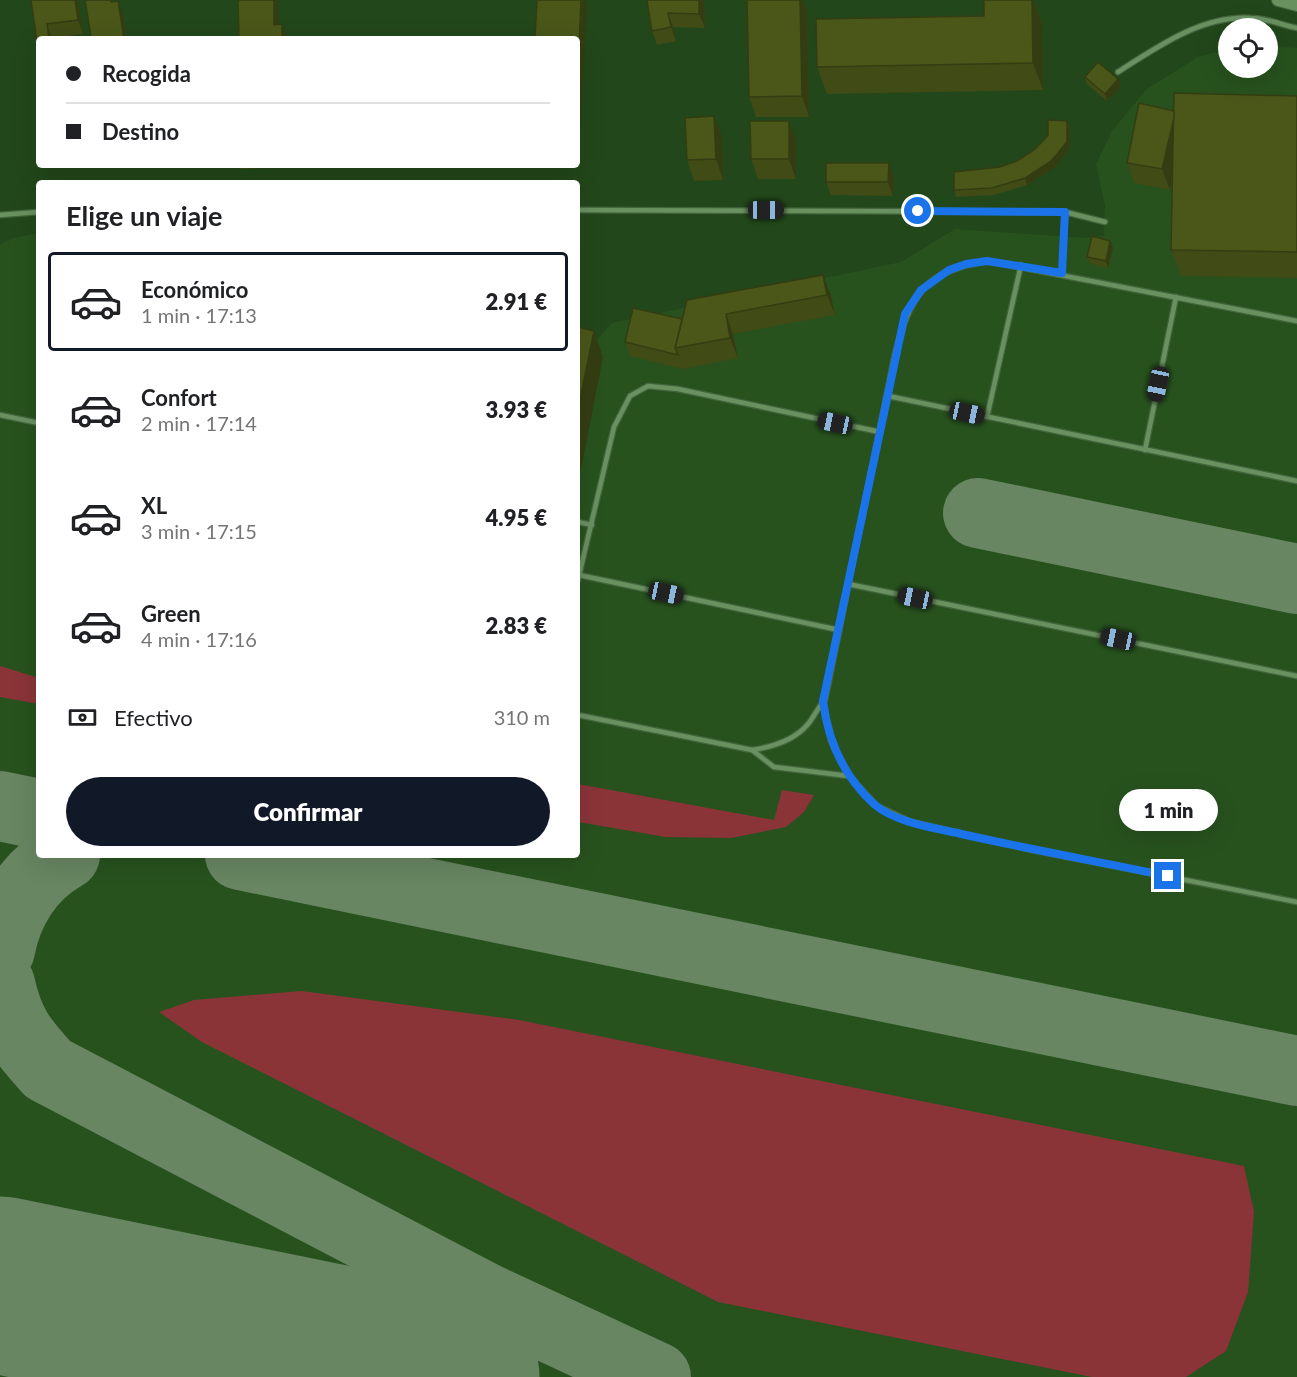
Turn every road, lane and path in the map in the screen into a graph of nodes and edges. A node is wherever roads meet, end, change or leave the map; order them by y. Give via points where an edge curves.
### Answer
1 (1278, 0) edge
2 (1297, 5) edge
3 (1297, 28) edge
4 (1118, 72) dead end
5 (580, 210) edge
6 (36, 212) edge
7 (1065, 212) junction
8 (0, 215) edge
9 (1105, 222) dead end
10 (1020, 265) junction
11 (1062, 273) junction
12 (1176, 297) junction
13 (1297, 321) edge
14 (888, 396) junction
15 (0, 415) edge
16 (987, 417) junction
17 (36, 422) edge
18 (880, 432) junction
19 (1145, 450) junction
20 (1297, 481) edge
21 (580, 522) edge
22 (592, 525) junction
23 (580, 570) edge
24 (580, 578) edge
25 (848, 584) junction
26 (839, 630) junction
27 (1297, 676) edge
28 (823, 701) junction
29 (580, 715) edge
30 (752, 750) junction
31 (849, 776) junction
32 (1297, 902) edge

1 - 2 main road
3 - 4 lane via 1251,18 1209,24 1171,37
5 - 7 lane
6 - 8 lane
7 - 9 lane
7 - 11 lane
10 - 11 lane
10 - 14 lane via 987,261 966,264 949,270 921,290 905,314
10 - 16 lane
11 - 12 lane
12 - 13 lane
12 - 19 lane
14 - 16 lane
14 - 18 lane
15 - 17 lane
16 - 19 lane
18 - 22 lane via 648,386 630,396 614,427
18 - 25 lane
19 - 20 lane
21 - 22 lane
22 - 23 lane
24 - 26 lane
25 - 26 lane
25 - 27 lane
26 - 28 lane
28 - 30 lane via 808,725 796,735
28 - 31 lane via 831,741
29 - 30 lane
30 - 31 lane via 774,766
31 - 32 lane via 877,806 911,822

